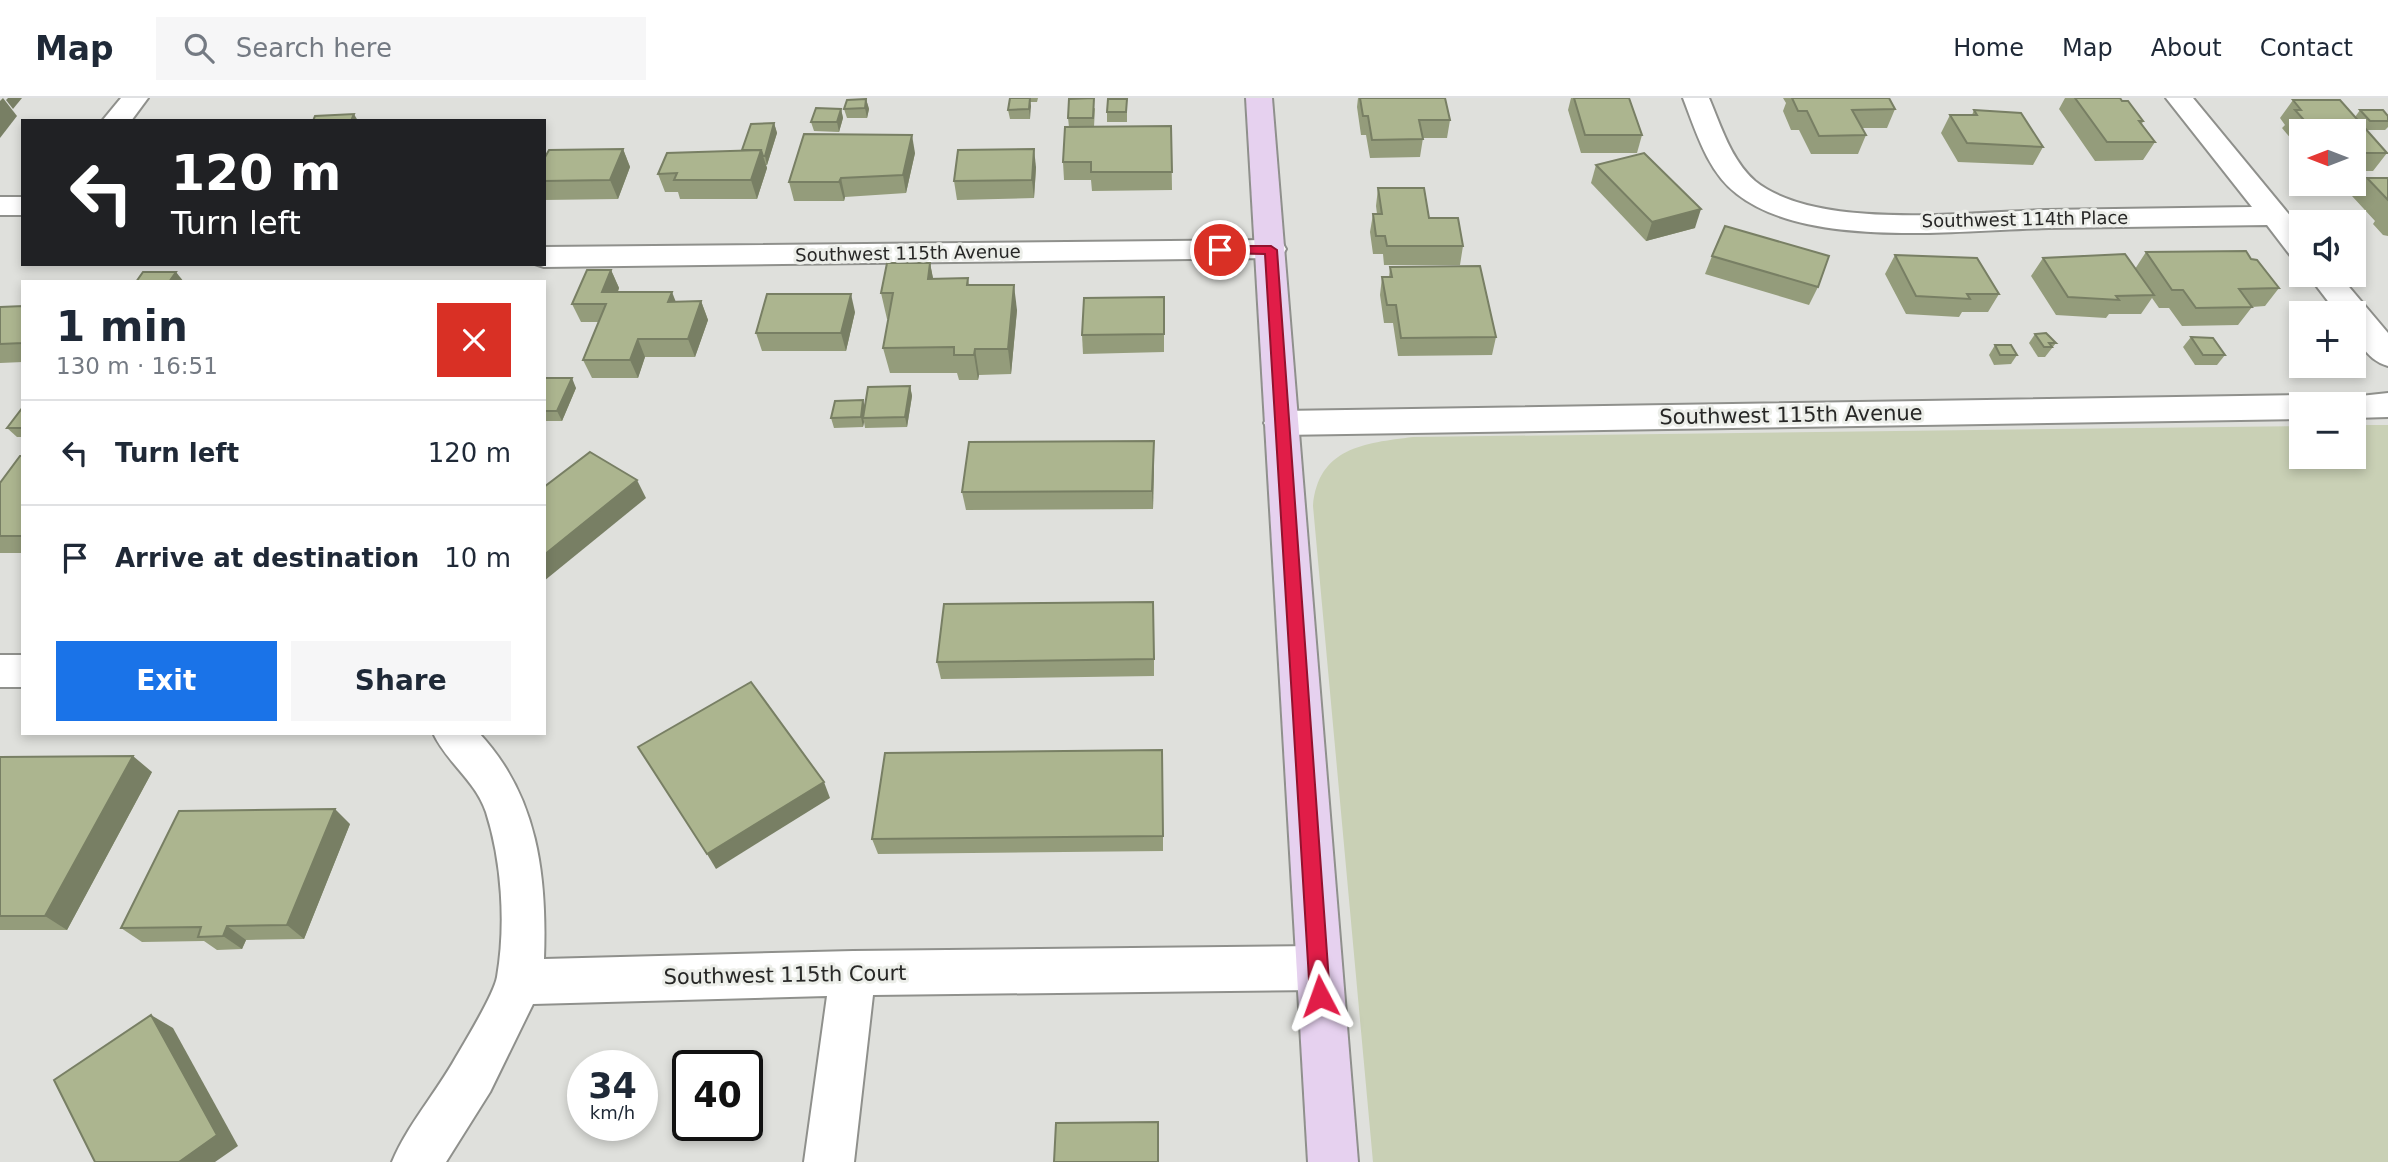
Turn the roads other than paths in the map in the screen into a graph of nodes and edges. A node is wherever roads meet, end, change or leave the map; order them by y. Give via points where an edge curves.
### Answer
1 (135, 98) edge
2 (1259, 98) edge
3 (1696, 98) edge
4 (2179, 98) edge
5 (118, 119) edge
6 (0, 206) edge
7 (21, 206) edge
8 (2276, 216) junction
9 (2289, 233) edge
10 (1271, 250) junction
11 (546, 257) edge
12 (2333, 287) edge
13 (2388, 355) edge
14 (2388, 405) edge
15 (2366, 406) edge
16 (2289, 407) edge
17 (1281, 423) junction
18 (0, 671) edge
19 (21, 671) edge
20 (455, 735) edge
21 (1318, 968) junction
22 (853, 973) junction
23 (520, 982) junction
24 (417, 1162) edge
25 (829, 1162) edge
26 (1333, 1162) edge

1 - 5 street
2 - 10 street
3 - 8 street, Southwest 114th Place via 1718,150 1742,184 1775,204 1821,218
4 - 8 street
6 - 7 street
8 - 9 street
10 - 11 street, Southwest 115th Avenue
10 - 17 street
12 - 13 street
14 - 15 street
16 - 17 street, Southwest 115th Avenue
17 - 21 street
18 - 19 street
20 - 23 street via 488,771 507,812 519,859
21 - 22 street, Southwest 115th Court
21 - 26 street
22 - 23 street, Southwest 115th Court
22 - 25 street
23 - 24 street via 473,1075

